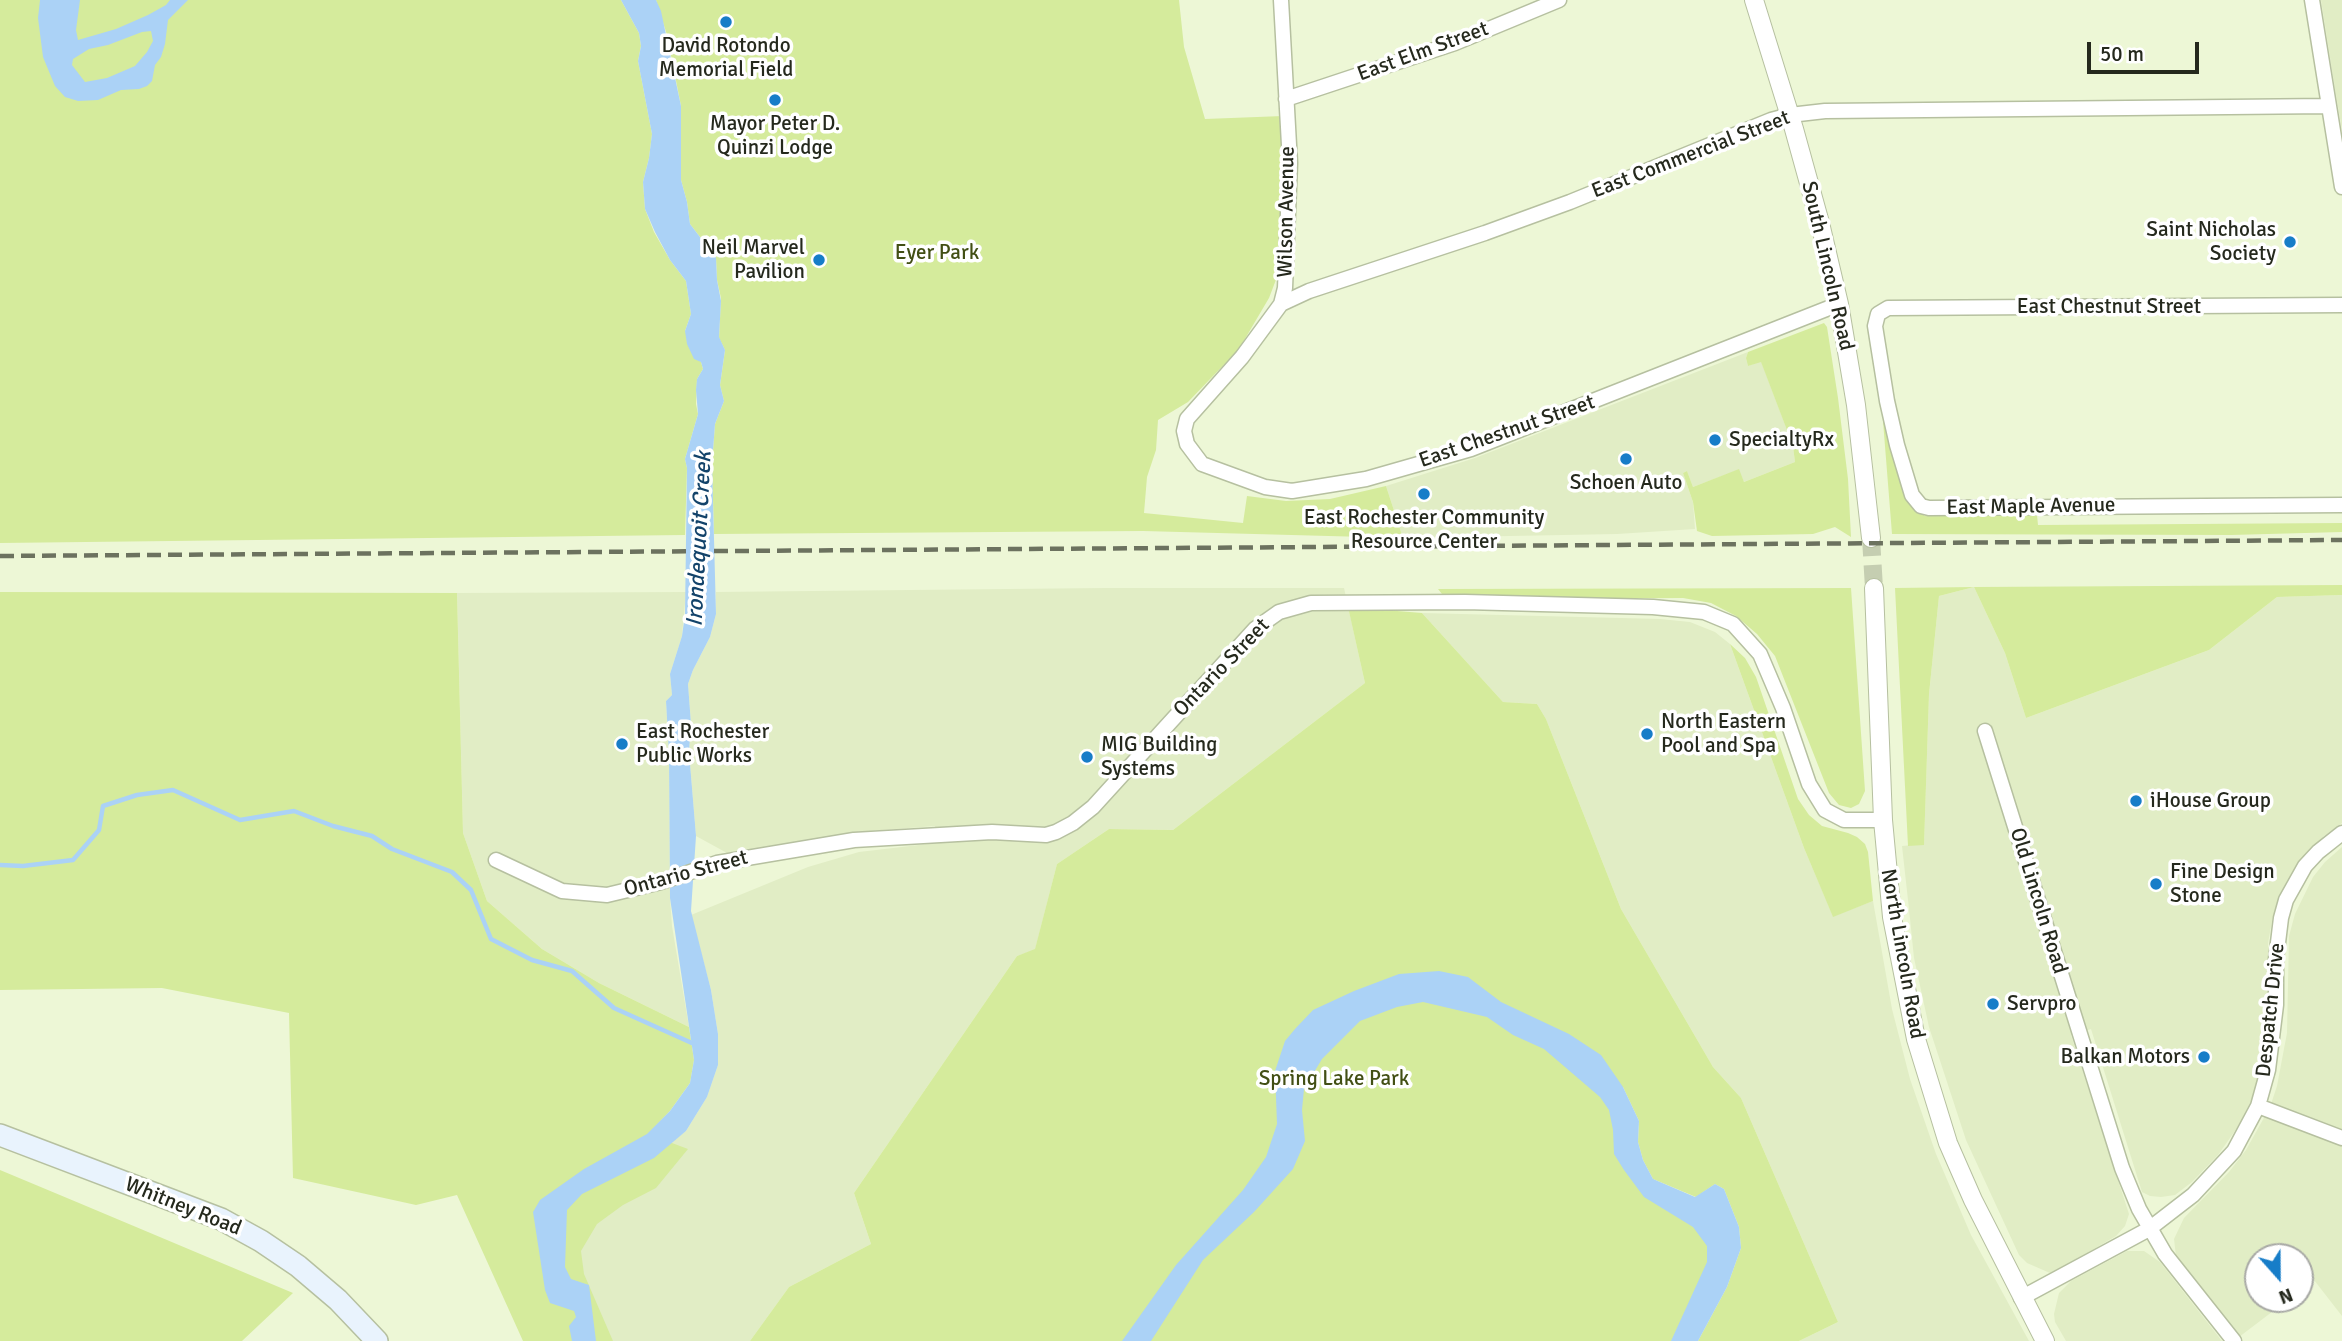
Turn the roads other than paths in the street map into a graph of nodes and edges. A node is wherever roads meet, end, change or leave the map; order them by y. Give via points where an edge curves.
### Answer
1 (1281, 0) edge
2 (1559, 0) edge
3 (1754, 0) edge
4 (2312, 0) edge
5 (1286, 99) junction
6 (2329, 106) junction
7 (1790, 115) junction
8 (2342, 187) edge
9 (1281, 304) junction
10 (1839, 304) junction
11 (2342, 305) edge
12 (1878, 314) joint
13 (1184, 431) joint
14 (2342, 505) edge
15 (1871, 538) tunnel mouth
16 (1874, 588) tunnel mouth
17 (1985, 731) dead end
18 (1883, 820) junction
19 (2342, 833) edge
20 (496, 860) dead end
21 (2258, 1106) junction
22 (0, 1135) edge
23 (2342, 1138) edge
24 (2149, 1228) junction
25 (2021, 1298) junction
26 (377, 1341) edge
27 (2045, 1341) edge
28 (2234, 1341) edge

1 - 5 street, Wilson Avenue
2 - 5 street, East Elm Street via 1455,43
3 - 7 street, South Lincoln Road
4 - 6 street
5 - 9 street, Wilson Avenue via 1289,216
6 - 7 street, East Commercial Street
6 - 8 street
7 - 9 street, East Commercial Street via 1557,207
7 - 10 street, South Lincoln Road
9 - 13 street, Wilson Avenue via 1188,419
10 - 13 street, East Chestnut Street via 1471,449 1366,478 1292,491 1265,486 1202,464 1187,444
10 - 15 street, South Lincoln Road
11 - 12 street, East Chestnut Street via 1888,308
12 - 14 street, East Maple Avenue via 1875,326 1887,401 1915,501 1921,506
16 - 18 street, North Lincoln Road
17 - 24 street, Old Lincoln Road via 2122,1168
18 - 20 street, Ontario Street via 1844,820 1825,810 1809,785 1760,654 1734,624 1704,612 1465,602 1311,603 1279,612 1255,629 1093,807 1056,832 854,840 705,867 607,895 562,891
18 - 25 street, North Lincoln Road via 1892,917 1916,1039 1948,1143
19 - 21 street, Despatch Drive via 2305,866 2286,900 2276,959 2274,1032
21 - 23 street
21 - 24 street, Despatch Drive via 2234,1151 2215,1174
22 - 26 main road, Whitney Road via 221,1219 298,1266
24 - 25 street, Despatch Drive
24 - 28 street
25 - 27 street, North Lincoln Road

